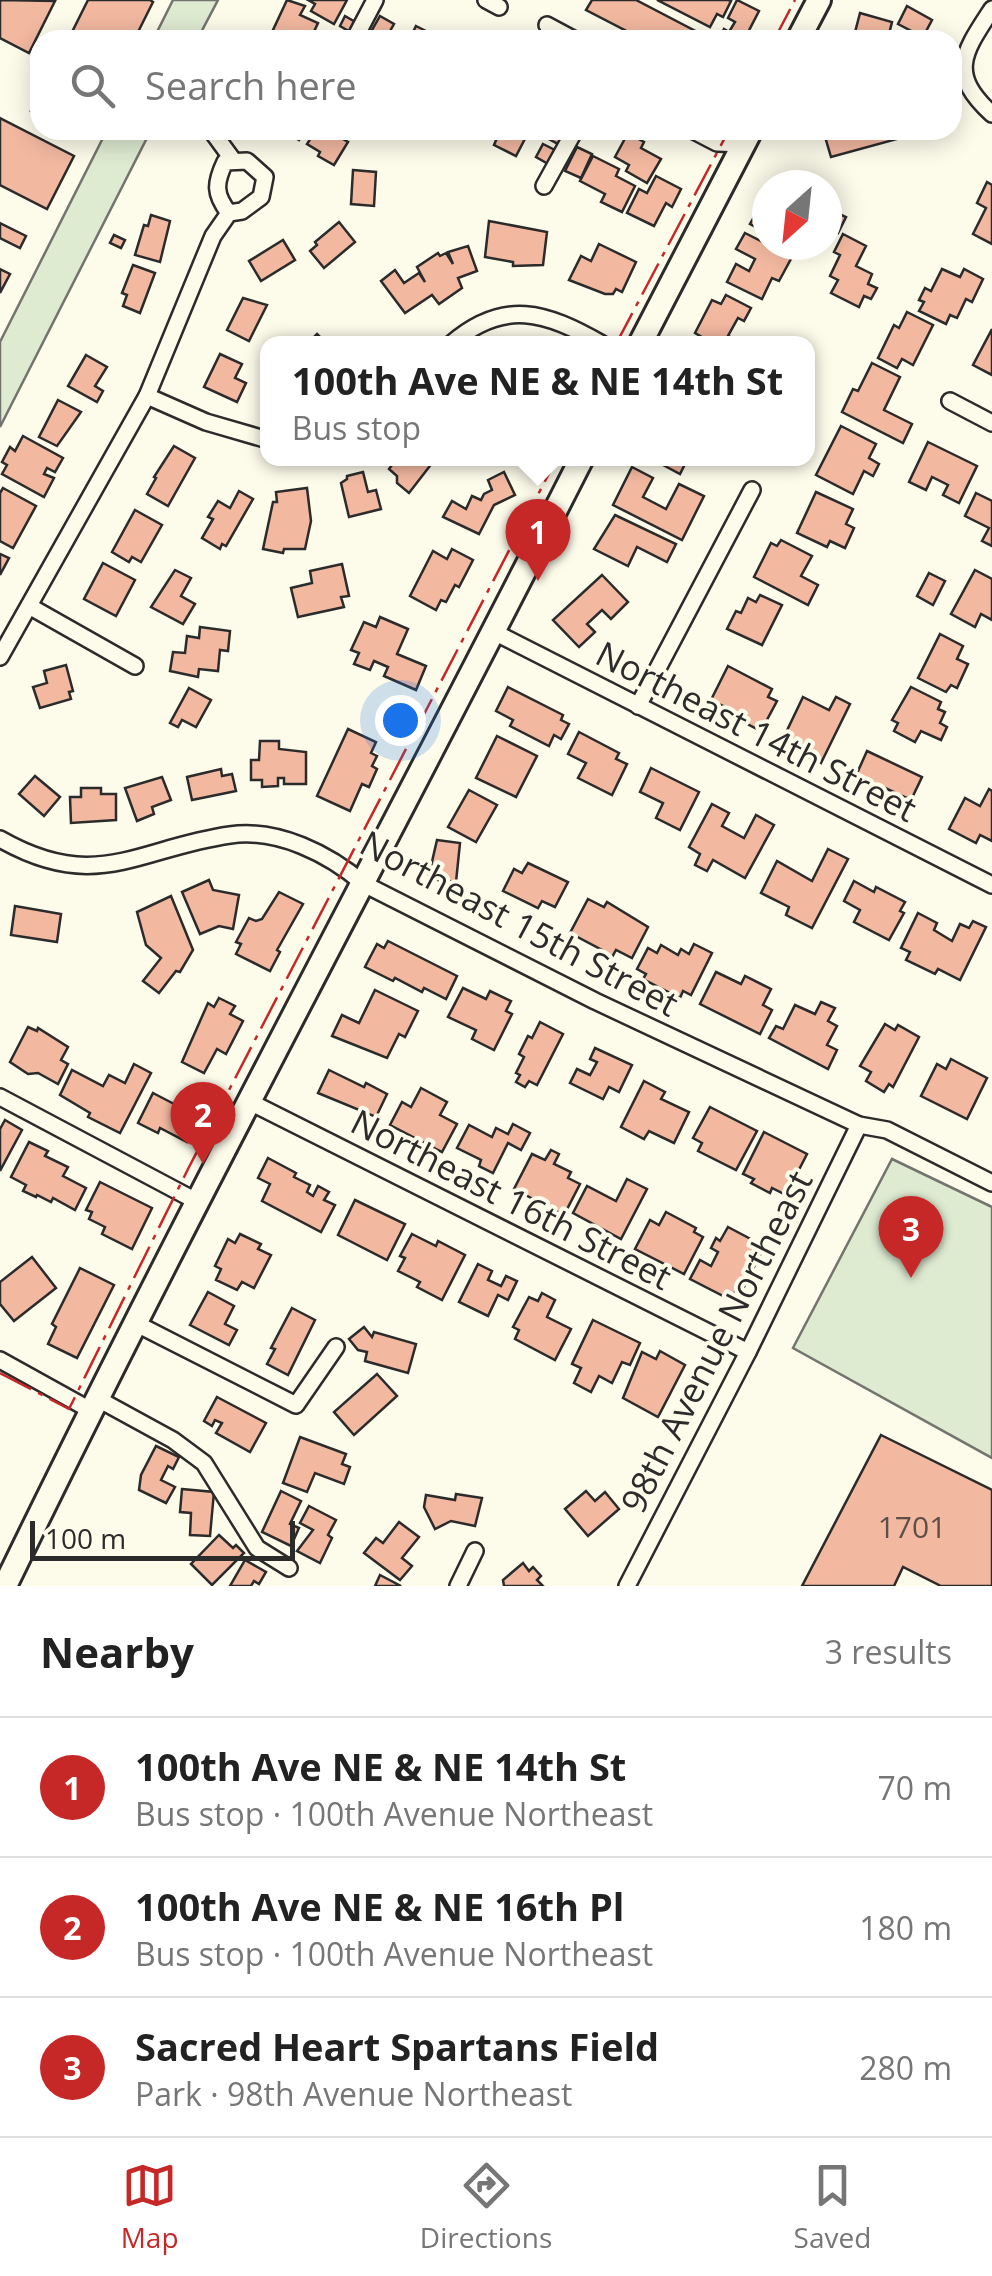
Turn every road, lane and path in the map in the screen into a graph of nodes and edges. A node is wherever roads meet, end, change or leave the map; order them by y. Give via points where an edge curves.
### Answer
1 (375, 0) edge
2 (819, 0) edge
3 (992, 8) edge
4 (548, 26) dead end
5 (359, 30) edge
6 (556, 30) edge
7 (803, 30) edge
8 (992, 114) edge
9 (218, 140) edge
10 (569, 140) edge
11 (741, 140) edge
12 (233, 160) junction
13 (544, 186) dead end
14 (229, 213) junction
15 (460, 336) edge
16 (588, 336) edge
17 (644, 336) edge
18 (148, 396) junction
19 (950, 401) dead end
20 (992, 423) edge
21 (260, 438) edge
22 (578, 466) edge
23 (752, 490) dead end
24 (29, 606) junction
25 (494, 632) junction
26 (0, 657) edge
27 (134, 666) dead end
28 (638, 706) junction
29 (0, 839) edge
30 (364, 884) junction
31 (992, 885) edge
32 (0, 1097) edge
33 (248, 1101) junction
34 (859, 1125) junction
35 (992, 1183) edge
36 (196, 1201) junction
37 (135, 1323) junction
38 (336, 1347) dead end
39 (748, 1352) junction
40 (0, 1360) edge
41 (95, 1405) junction
42 (475, 1551) dead end
43 (290, 1568) dead end
44 (8, 1585) edge
45 (458, 1586) edge
46 (627, 1586) edge

1 - 5 street
2 - 7 street
3 - 8 street via 962,66 975,98
4 - 6 street
9 - 12 street
10 - 13 street
11 - 17 street
12 - 14 street via 225,162 216,191
12 - 14 street via 247,161 265,176 266,186 251,205
14 - 18 street via 213,236
15 - 16 street via 516,312
18 - 21 street
18 - 24 street
19 - 20 street
22 - 25 street
23 - 28 street
24 - 26 street
24 - 27 street
25 - 28 street, Northeast 14th Street
25 - 30 street
28 - 31 street, Northeast 14th Street
29 - 30 street, Northeast 15th Street via 44,859 94,865 258,834 315,851
30 - 33 street
30 - 34 street, Northeast 15th Street
32 - 36 street
33 - 36 street
33 - 39 street, Northeast 16th Street
34 - 35 street, Northeast 15th Street via 887,1130
34 - 39 street, 98th Avenue Northeast
36 - 37 street
37 - 38 street via 296,1405
37 - 41 street
39 - 46 street, 98th Avenue Northeast
40 - 41 street
41 - 43 street via 173,1440 204,1463 257,1548
41 - 44 street
42 - 45 street

